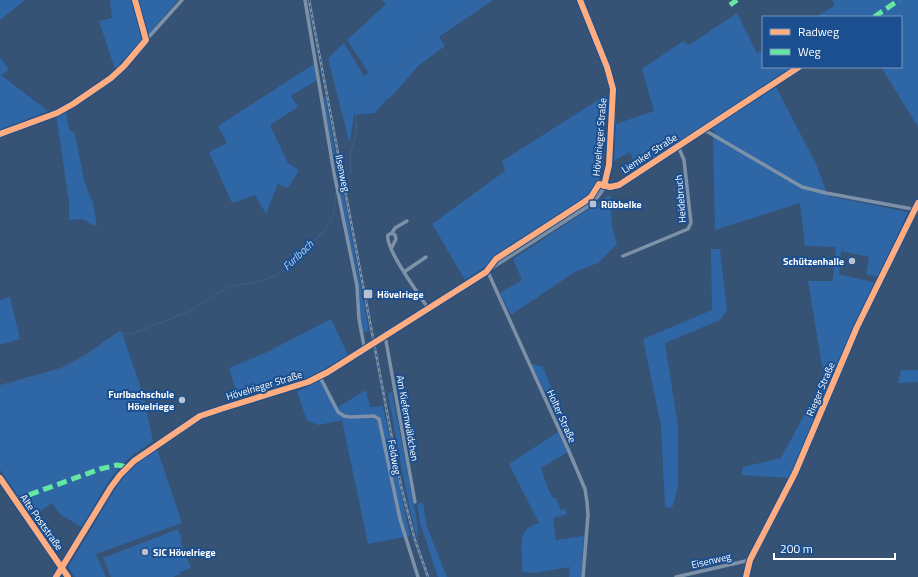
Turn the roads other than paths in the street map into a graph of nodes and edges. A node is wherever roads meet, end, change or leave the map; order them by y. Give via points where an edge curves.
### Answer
1 (135, 0) edge
2 (182, 0) edge
3 (305, 0) edge
4 (580, 0) edge
5 (678, 146) junction
6 (604, 186) junction
7 (918, 202) edge
8 (916, 209) edge
9 (406, 221) dead end
10 (392, 233) junction
11 (391, 249) junction
12 (623, 256) dead end
13 (426, 257) dead end
14 (489, 269) junction
15 (404, 272) junction
16 (428, 308) junction
17 (384, 337) junction
18 (366, 349) junction
19 (320, 377) junction
20 (0, 478) edge
21 (415, 502) dead end
22 (750, 560) junction
23 (62, 568) junction
24 (56, 577) edge
25 (68, 577) edge
26 (418, 577) edge
27 (583, 577) edge
28 (676, 577) edge
29 (746, 577) edge

1 - 2 street via 146,40
3 - 18 street, Ilsenweg
4 - 6 main road, Hövelrieger Straße via 607,67 613,89 609,165
5 - 6 street, Liemker Straße via 619,185
5 - 8 street, Liemker Straße via 703,131 708,132 802,187
5 - 12 street, Heidebruch via 684,160 690,227
6 - 14 main road, Hövelrieger Straße via 586,207
7 - 8 street, Rieger Straße
8 - 22 street, Rieger Straße via 857,327 795,473
9 - 10 street
10 - 11 street via 396,239
10 - 11 street via 387,238
11 - 15 street
13 - 15 street
14 - 16 main road, Hövelrieger Straße
14 - 27 street, Holter Straße via 585,489 588,515
15 - 16 street
16 - 17 main road, Hövelrieger Straße
17 - 18 main road, Hövelrieger Straße
17 - 21 street, Am Kiefernwäldchen
18 - 19 main road, Hövelrieger Straße
19 - 23 main road, Hövelrieger Straße via 200,416 134,460 111,487
19 - 26 street, Feldweg via 338,412 344,416 374,416 379,419 400,519
20 - 23 street, Alte Poststraße
22 - 28 street, Eisenweg
22 - 29 street, Rieger Straße
23 - 24 main road, Hövelrieger Straße
23 - 25 main road, Alte Poststraße

